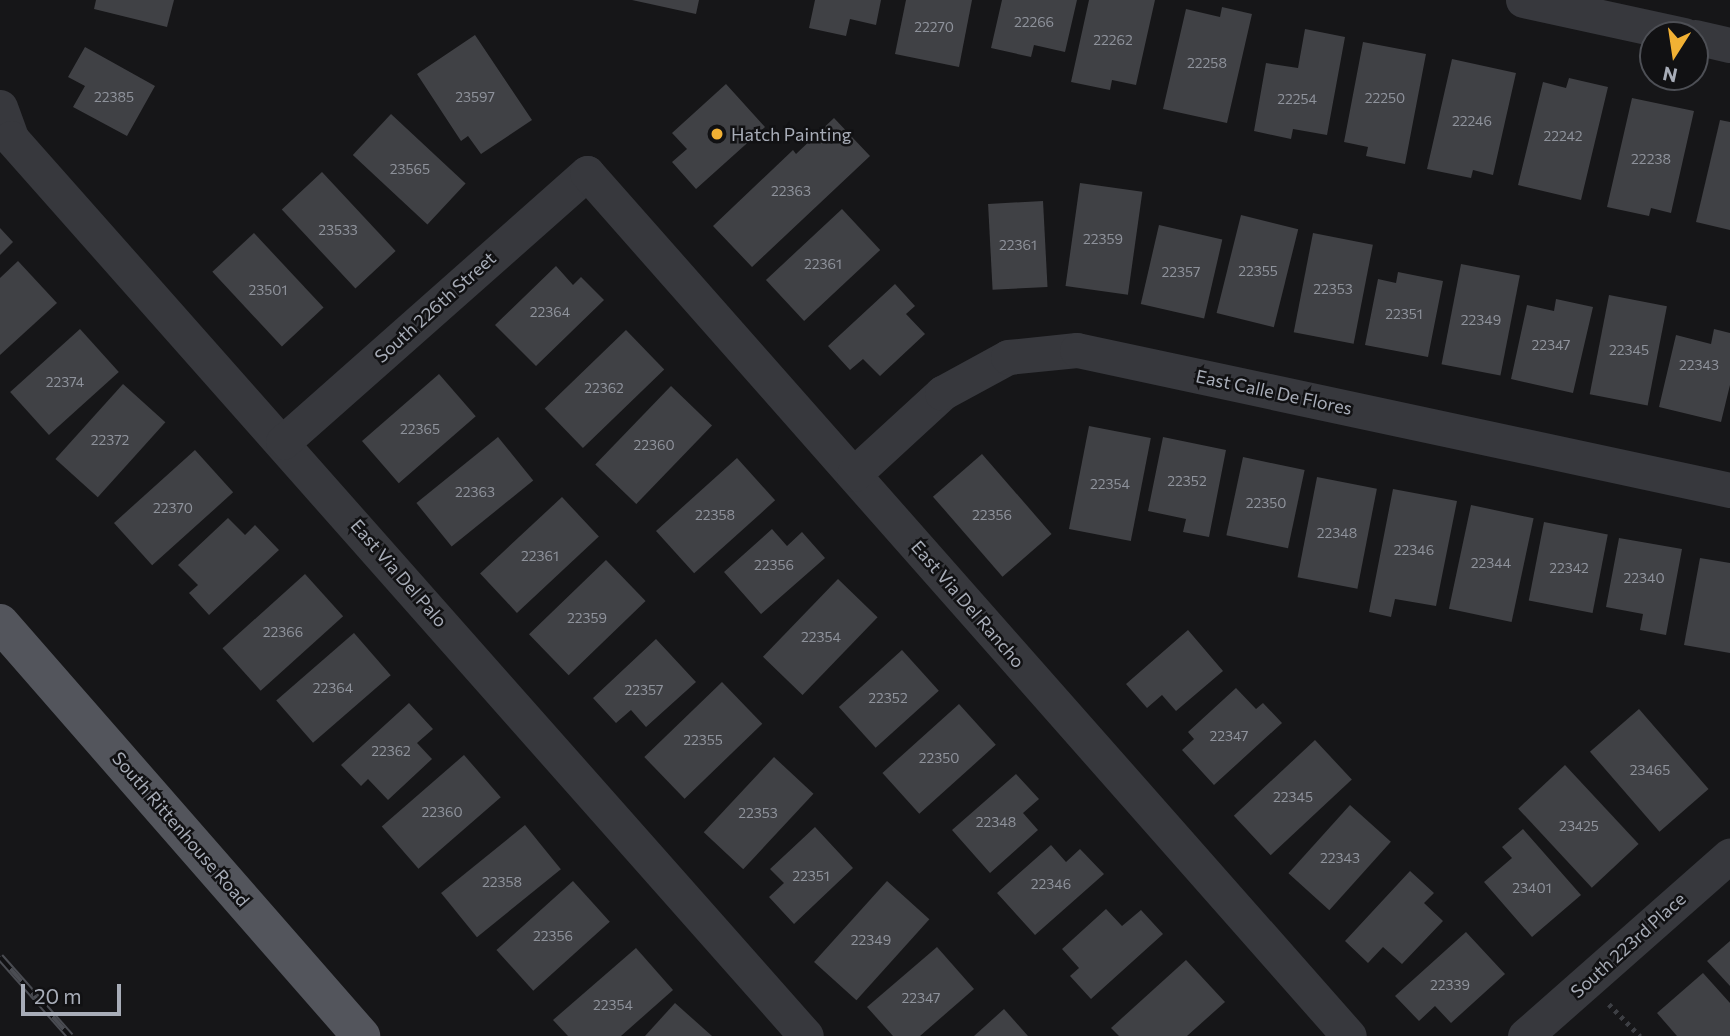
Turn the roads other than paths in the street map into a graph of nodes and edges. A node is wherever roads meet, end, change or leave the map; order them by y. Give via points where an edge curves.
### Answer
1 (1523, 0) edge
2 (1639, 25) edge
3 (1709, 40) edge
4 (1730, 45) edge
5 (0, 107) edge
6 (587, 173) joint
7 (283, 442) junction
8 (854, 474) junction
9 (1730, 490) edge
10 (0, 623) edge
11 (1730, 855) edge
12 (361, 1036) edge
13 (806, 1036) edge
14 (1349, 1036) edge
15 (1525, 1036) edge

1 - 2 street
3 - 4 street
5 - 7 street, East Via Del Palo via 11,138
6 - 7 street, South 226th Street
6 - 8 street, East Via Del Rancho
7 - 13 street, East Via Del Palo
8 - 9 street, East Calle De Flores via 942,393 1007,357 1077,350
8 - 14 street, East Via Del Rancho
10 - 12 main road, South Rittenhouse Road
11 - 15 street, South 223rd Place

